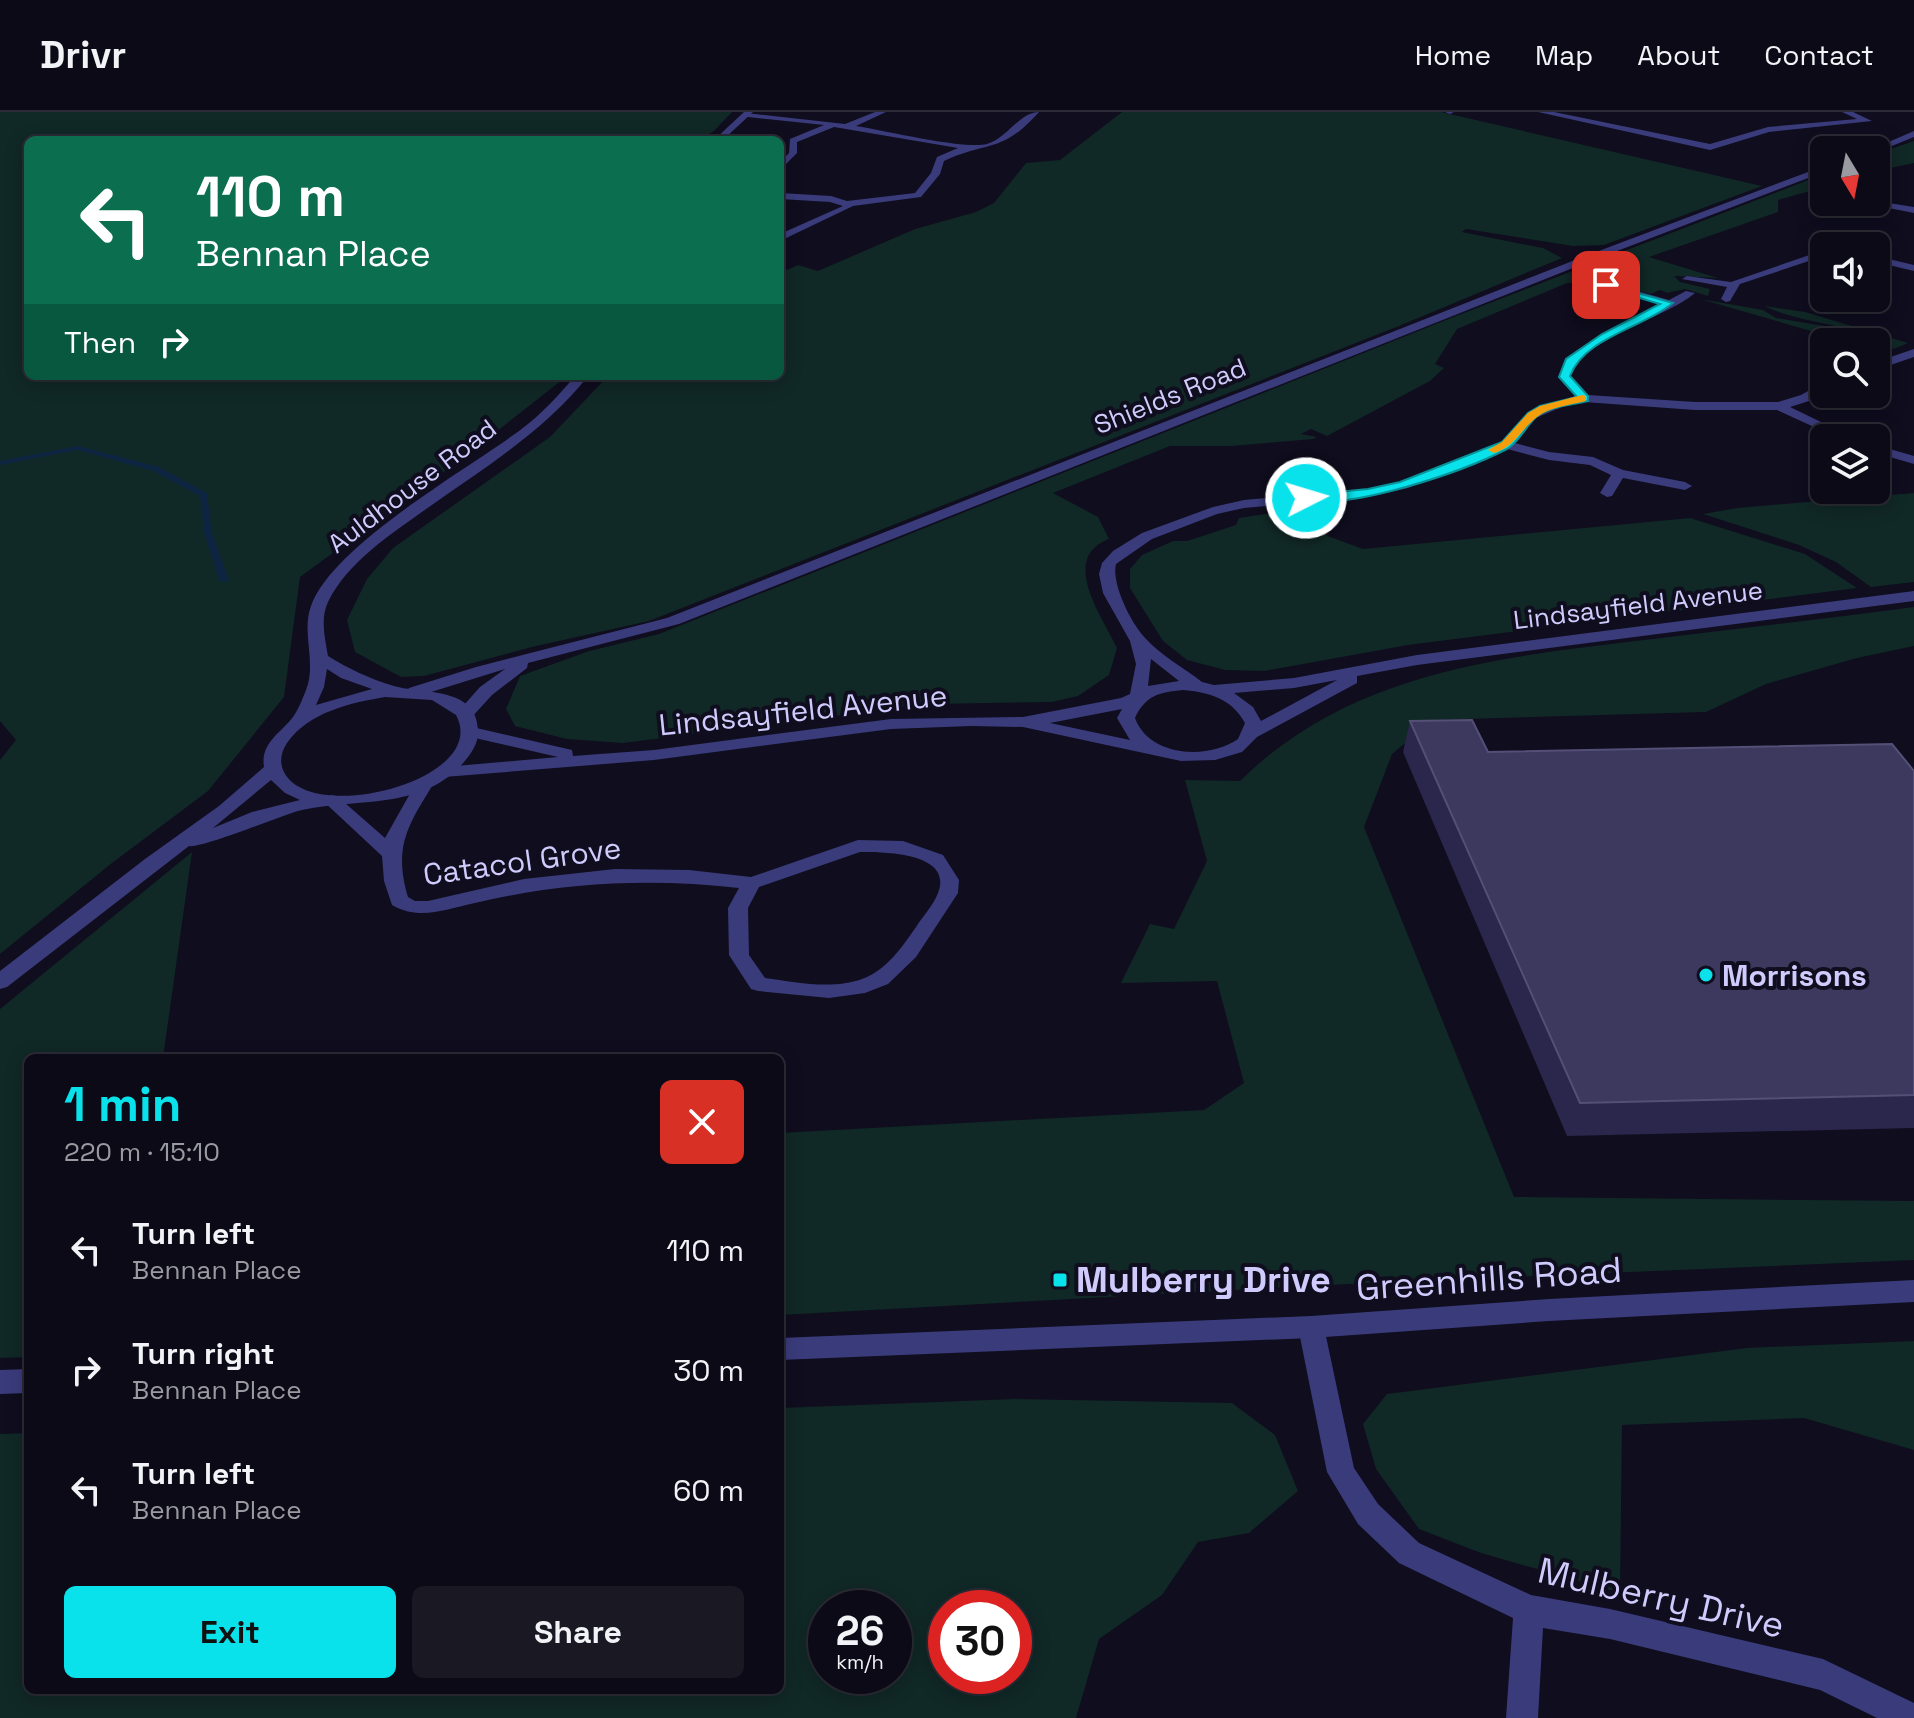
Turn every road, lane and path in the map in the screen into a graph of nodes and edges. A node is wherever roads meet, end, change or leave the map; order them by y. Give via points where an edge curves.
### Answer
1 (882, 112) edge
2 (1035, 112) edge
3 (1542, 112) edge
4 (1594, 112) edge
5 (1846, 112) edge
6 (748, 114) edge
7 (1575, 119) junction
8 (833, 124) junction
9 (847, 126) junction
10 (1914, 134) edge
11 (723, 136) edge
12 (1890, 144) edge
13 (965, 148) junction
14 (784, 163) edge
15 (1810, 174) edge
16 (784, 196) edge
17 (847, 204) junction
18 (1890, 204) edge
19 (1911, 206) edge
20 (784, 236) edge
21 (1810, 258) edge
22 (1890, 262) edge
23 (1914, 268) edge
24 (1687, 279) dead end
25 (1606, 285) dead end
26 (1733, 285) junction
27 (1690, 293) dead end
28 (1726, 299) dead end
29 (1668, 303) junction
30 (1914, 353) edge
31 (1890, 361) edge
32 (578, 380) edge
33 (1810, 395) edge
34 (1584, 398) junction
35 (1779, 406) junction
36 (1818, 424) edge
37 (1506, 445) junction
38 (1890, 453) edge
39 (1914, 460) edge
40 (1619, 473) junction
41 (1685, 486) dead end
42 (1607, 493) dead end
43 (1914, 596) edge
44 (1138, 641) junction
45 (320, 658) junction
46 (531, 658) junction
47 (1368, 670) junction
48 (1205, 688) junction
49 (395, 692) junction
50 (415, 692) junction
51 (1136, 699) junction
52 (299, 720) junction
53 (1023, 722) junction
54 (468, 723) junction
55 (1252, 733) junction
56 (1163, 752) junction
57 (589, 759) junction
58 (273, 769) junction
59 (444, 772) junction
60 (425, 783) junction
61 (327, 800) junction
62 (389, 852) junction
63 (152, 863) junction
64 (752, 883) junction
65 (0, 982) edge
66 (1914, 1291) edge
67 (1311, 1327) junction
68 (784, 1349) edge
69 (24, 1381) edge
70 (0, 1382) edge
71 (1529, 1610) junction
72 (1522, 1718) edge
73 (1911, 1718) edge

1 - 9 street
2 - 13 street via 1003,142
3 - 7 street
4 - 7 street
5 - 7 street via 1868,121 1768,130 1710,147
6 - 8 street
6 - 11 street
8 - 9 street
8 - 14 street via 793,141 793,153
9 - 13 street
10 - 12 street
13 - 17 street via 940,159 935,174 915,196
15 - 46 street, Shields Road via 673,621
16 - 17 street
17 - 20 street via 846,211
18 - 19 street
21 - 26 street
22 - 23 street
24 - 26 street
25 - 29 street
26 - 28 street
27 - 29 street
29 - 34 street via 1570,361 1564,377
30 - 31 street
32 - 45 street, Auldhouse Road via 525,433 393,526 338,573 317,616
33 - 35 street
34 - 35 street
34 - 37 street via 1532,415
35 - 36 street
37 - 40 street via 1593,461
37 - 44 street via 1403,485 1244,504 1147,536 1118,554 1106,574
38 - 39 street
40 - 41 street
40 - 42 street
43 - 47 street, Lindsayfield Avenue via 1557,640
44 - 48 street
44 - 51 street via 1144,664
45 - 49 street via 347,675
45 - 52 street, Auldhouse Road via 316,687
46 - 50 street, Shields Road
46 - 54 street, Shields Road via 486,691
47 - 48 street, Lindsayfield Avenue via 1294,683
47 - 55 street, Lindsayfield Avenue
48 - 51 street, Lindsayfield Avenue via 1169,687
48 - 55 street via 1241,703 1254,723
49 - 50 street
49 - 52 street via 353,697
50 - 54 street, Lindsayfield Avenue via 441,698
51 - 53 street, Lindsayfield Avenue
51 - 56 street, Lindsayfield Avenue via 1126,718 1128,728
52 - 58 street via 282,736 273,753
53 - 56 street, Lindsayfield Avenue
53 - 57 street, Lindsayfield Avenue via 891,724
54 - 57 street, Lindsayfield Avenue
54 - 59 street, Shields Road via 467,747
55 - 56 street, Lindsayfield Avenue via 1246,742 1218,755
57 - 59 street, Lindsayfield Avenue
58 - 61 street via 282,784 299,794
58 - 63 street
59 - 60 street
60 - 61 street via 380,798
60 - 62 street, Catacol Grove
61 - 62 street, Catacol Grove
61 - 63 street via 259,816
62 - 64 street, Catacol Grove via 399,900 411,907 443,905 524,885 615,875
63 - 65 street
64 - 64 street, Catacol Grove via 738,908 739,955 758,984 801,991 858,989 893,970 948,893 949,880 936,859 903,847 858,846
66 - 67 street, Greenhills Road
67 - 68 street, Greenhills Road
67 - 71 street, Mulberry Drive via 1341,1472 1368,1514 1409,1553
69 - 70 street
71 - 72 street
71 - 73 street, Mulberry Drive via 1823,1675

